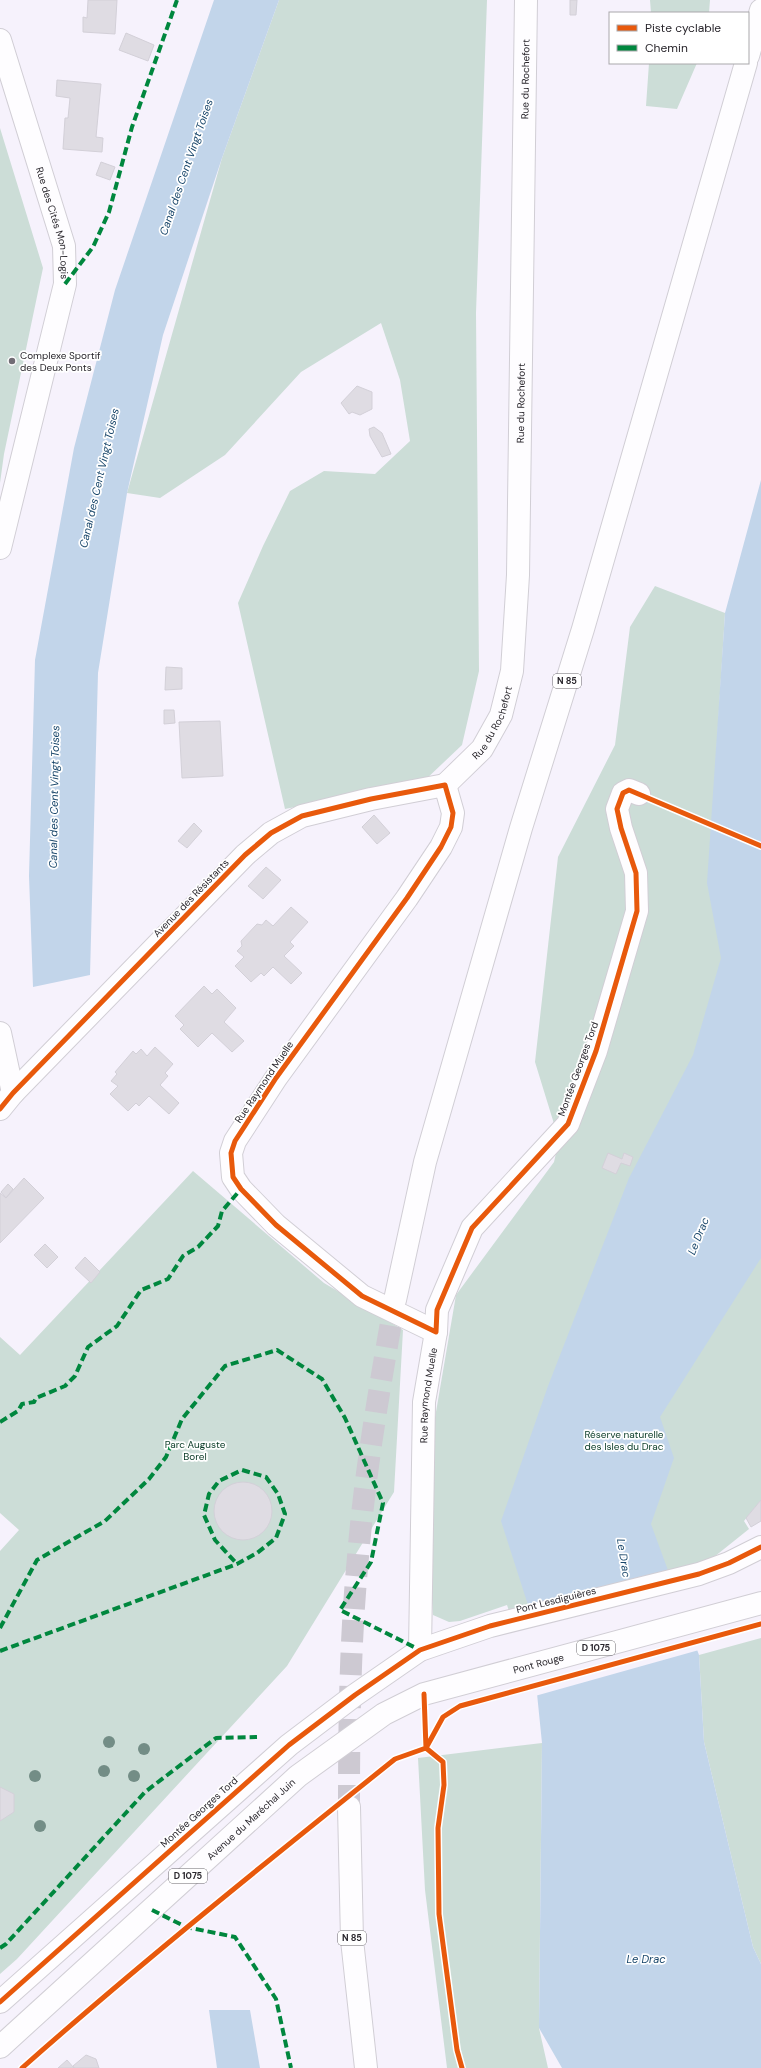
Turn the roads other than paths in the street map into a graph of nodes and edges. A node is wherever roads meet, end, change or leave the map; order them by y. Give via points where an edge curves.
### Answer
1 (526, 0) edge
2 (761, 10) edge
3 (0, 40) edge
4 (749, 52) edge
5 (746, 64) edge
6 (0, 548) edge
7 (445, 785) junction
8 (639, 794) dead end
9 (0, 1032) edge
10 (7, 1101) edge
11 (395, 1300) tunnel mouth
12 (436, 1332) junction
13 (761, 1547) edge
14 (761, 1603) edge
15 (420, 1650) junction
16 (474, 1680) joint
17 (349, 1808) tunnel mouth
18 (0, 2002) edge
19 (0, 2047) edge
20 (366, 2068) edge

1 - 7 main road, Rue du Rochefort via 518,574 512,671 501,715 482,749
2 - 4 main road
3 - 6 main road, Rue des Cités Mon-Logis via 64,246 65,284
5 - 11 main road, N 85 via 583,629 519,836 431,1140
7 - 10 main road, Avenue des Résistants via 302,816 271,833 245,855
7 - 12 main road, Rue Raymond Muelle via 453,813 451,827 441,847 276,1078 235,1141 231,1153 233,1177 241,1189 276,1225 362,1296
8 - 12 main road, Montée Georges Tord via 629,790 623,793 617,809 636,873 638,911 596,1051 568,1124 472,1228 437,1310
9 - 10 main road
12 - 15 main road, Rue Raymond Muelle via 424,1402
13 - 15 main road, Pont Lesdiguières via 729,1564 699,1574 490,1626
14 - 16 main road, Pont Rouge / D 1075
15 - 18 main road, Montée Georges Tord via 289,1745
16 - 19 main road, Avenue du Maréchal Juin / D 1075 via 424,1694 384,1714 298,1776
17 - 20 main road, N 85 via 352,1940

